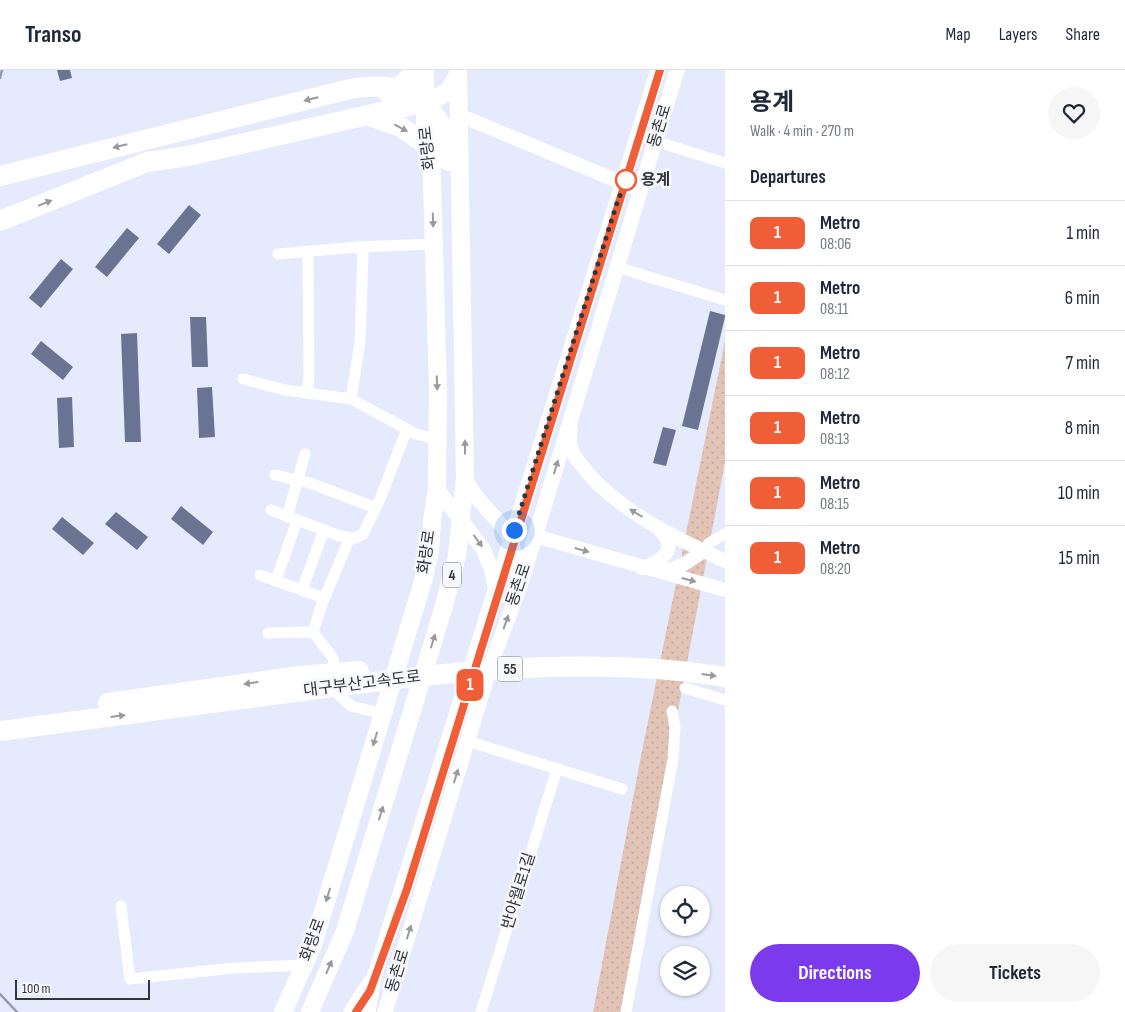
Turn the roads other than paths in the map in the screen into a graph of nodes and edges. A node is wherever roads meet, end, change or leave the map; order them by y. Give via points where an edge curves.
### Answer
1 (371, 70) edge
2 (418, 70) edge
3 (425, 70) edge
4 (658, 70) edge
5 (677, 70) edge
6 (458, 72) edge
7 (334, 93) junction
8 (425, 102) junction
9 (367, 115) junction
10 (459, 115) junction
11 (442, 124) junction
12 (234, 132) junction
13 (145, 140) junction
14 (655, 141) junction
15 (431, 148) junction
16 (147, 162) junction
17 (725, 163) edge
18 (0, 176) edge
19 (623, 185) junction
20 (640, 190) junction
21 (441, 195) junction
22 (0, 221) edge
23 (433, 244) junction
24 (357, 248) junction
25 (308, 251) junction
26 (278, 254) dead end
27 (462, 260) junction
28 (616, 267) junction
29 (725, 300) edge
30 (243, 378) dead end
31 (307, 392) junction
32 (351, 399) junction
33 (571, 416) junction
34 (407, 429) junction
35 (437, 439) junction
36 (305, 454) dead end
37 (275, 475) dead end
38 (465, 478) junction
39 (298, 480) junction
40 (437, 489) junction
41 (526, 491) junction
42 (376, 508) junction
43 (271, 510) dead end
44 (493, 517) junction
45 (292, 519) junction
46 (461, 520) junction
47 (656, 526) junction
48 (324, 530) junction
49 (725, 534) edge
50 (512, 536) junction
51 (535, 536) junction
52 (350, 537) junction
53 (703, 551) junction
54 (725, 561) edge
55 (648, 569) junction
56 (260, 575) dead end
57 (276, 580) junction
58 (520, 586) junction
59 (302, 590) junction
60 (496, 590) junction
61 (725, 590) edge
62 (324, 598) junction
63 (314, 632) junction
64 (268, 633) dead end
65 (725, 663) edge
66 (725, 677) edge
67 (297, 684) junction
68 (685, 688) dead end
69 (725, 700) edge
70 (672, 711) dead end
71 (383, 714) junction
72 (0, 718) edge
73 (0, 731) edge
74 (467, 741) junction
75 (557, 769) junction
76 (622, 790) dead end
77 (121, 906) dead end
78 (304, 965) junction
79 (374, 977) junction
80 (283, 1012) edge
81 (310, 1012) edge
82 (351, 1012) edge
83 (368, 1012) edge
84 (385, 1012) edge
85 (481, 1012) edge
86 (626, 1012) edge

1 - 7 highway
2 - 12 highway via 397,89 370,102
3 - 8 main road, 화랑로
4 - 19 main road
5 - 14 main road, 동촌로
6 - 8 main road via 454,84 443,96
6 - 10 main road, 화랑로 / 4
7 - 8 highway via 371,86 392,87
7 -> 13 highway
8 - 9 highway
8 - 11 main road
8 - 15 main road, 화랑로 via 425,124
9 -> 15 highway via 401,127
9 - 16 highway via 188,156
10 - 11 main road via 452,115
10 - 19 street
10 - 27 main road, 화랑로 / 4
11 - 15 main road
11 - 21 main road via 448,145
12 - 13 highway
12 - 16 highway
13 -> 18 highway
14 - 17 street
14 - 20 main road, 동촌로
15 - 21 main road, 화랑로
22 -> 16 highway
19 - 20 street
19 - 41 main road
20 - 28 main road, 동촌로
21 -> 23 main road, 화랑로
21 - 27 main road via 450,250
23 - 24 street
23 -> 35 main road, 화랑로
24 - 25 street
24 - 32 street via 363,253 364,268 360,342
25 - 26 street
25 - 31 street
38 -> 27 main road, 화랑로 / 4
28 - 29 street
28 - 33 main road, 동촌로
30 - 31 street via 285,390
31 - 32 street
32 - 34 street
47 -> 33 street via 610,496 576,458 570,446
51 -> 33 main road, 동촌로
34 - 35 street
34 - 42 street
35 - 40 main road, 화랑로
36 - 39 street
37 - 39 street
38 - 44 main road
38 - 46 main road, 화랑로 / 4
39 - 42 street
39 - 45 street
40 - 46 main road
40 - 71 main road, 화랑로 via 423,581
41 - 44 main road via 508,514
41 - 50 main road
42 - 52 street via 363,534
43 - 45 street
44 - 50 main road
45 - 48 street
45 - 57 street
46 -> 60 main road via 484,550
81 -> 46 main road, 화랑로 / 4 via 345,931 443,609
47 - 53 street
47 - 55 street via 668,541 666,554
48 - 52 street
48 - 59 street
49 - 53 street via 709,543
50 - 51 main road
50 - 58 main road
50 - 60 main road
51 -> 55 street
51 - 58 main road, 동촌로
52 - 62 street
53 - 54 street
53 - 55 street via 675,568 664,571
55 -> 61 street
56 - 57 street
57 - 59 street
74 -> 58 main road, 동촌로
59 - 62 street
60 - 79 main road
62 - 63 street
63 - 64 street
63 - 71 street via 333,658 340,696 351,706
65 - 67 highway, 대구부산고속도로 / 55 via 637,656 517,655
67 -> 66 highway, 대구부산고속도로 / 55 via 530,667 633,668
67 -> 72 highway, 대구부산고속도로 / 55
73 -> 67 highway, 대구부산고속도로 / 55
68 - 69 street
70 - 86 street via 675,728 673,760
71 -> 78 main road, 화랑로 via 321,921
74 - 75 street
84 -> 74 main road, 동촌로
75 - 76 street
75 - 85 street, 반야월로1길
77 - 78 street via 130,979 234,968
78 - 80 main road, 화랑로
79 - 82 main road
79 - 83 main road

